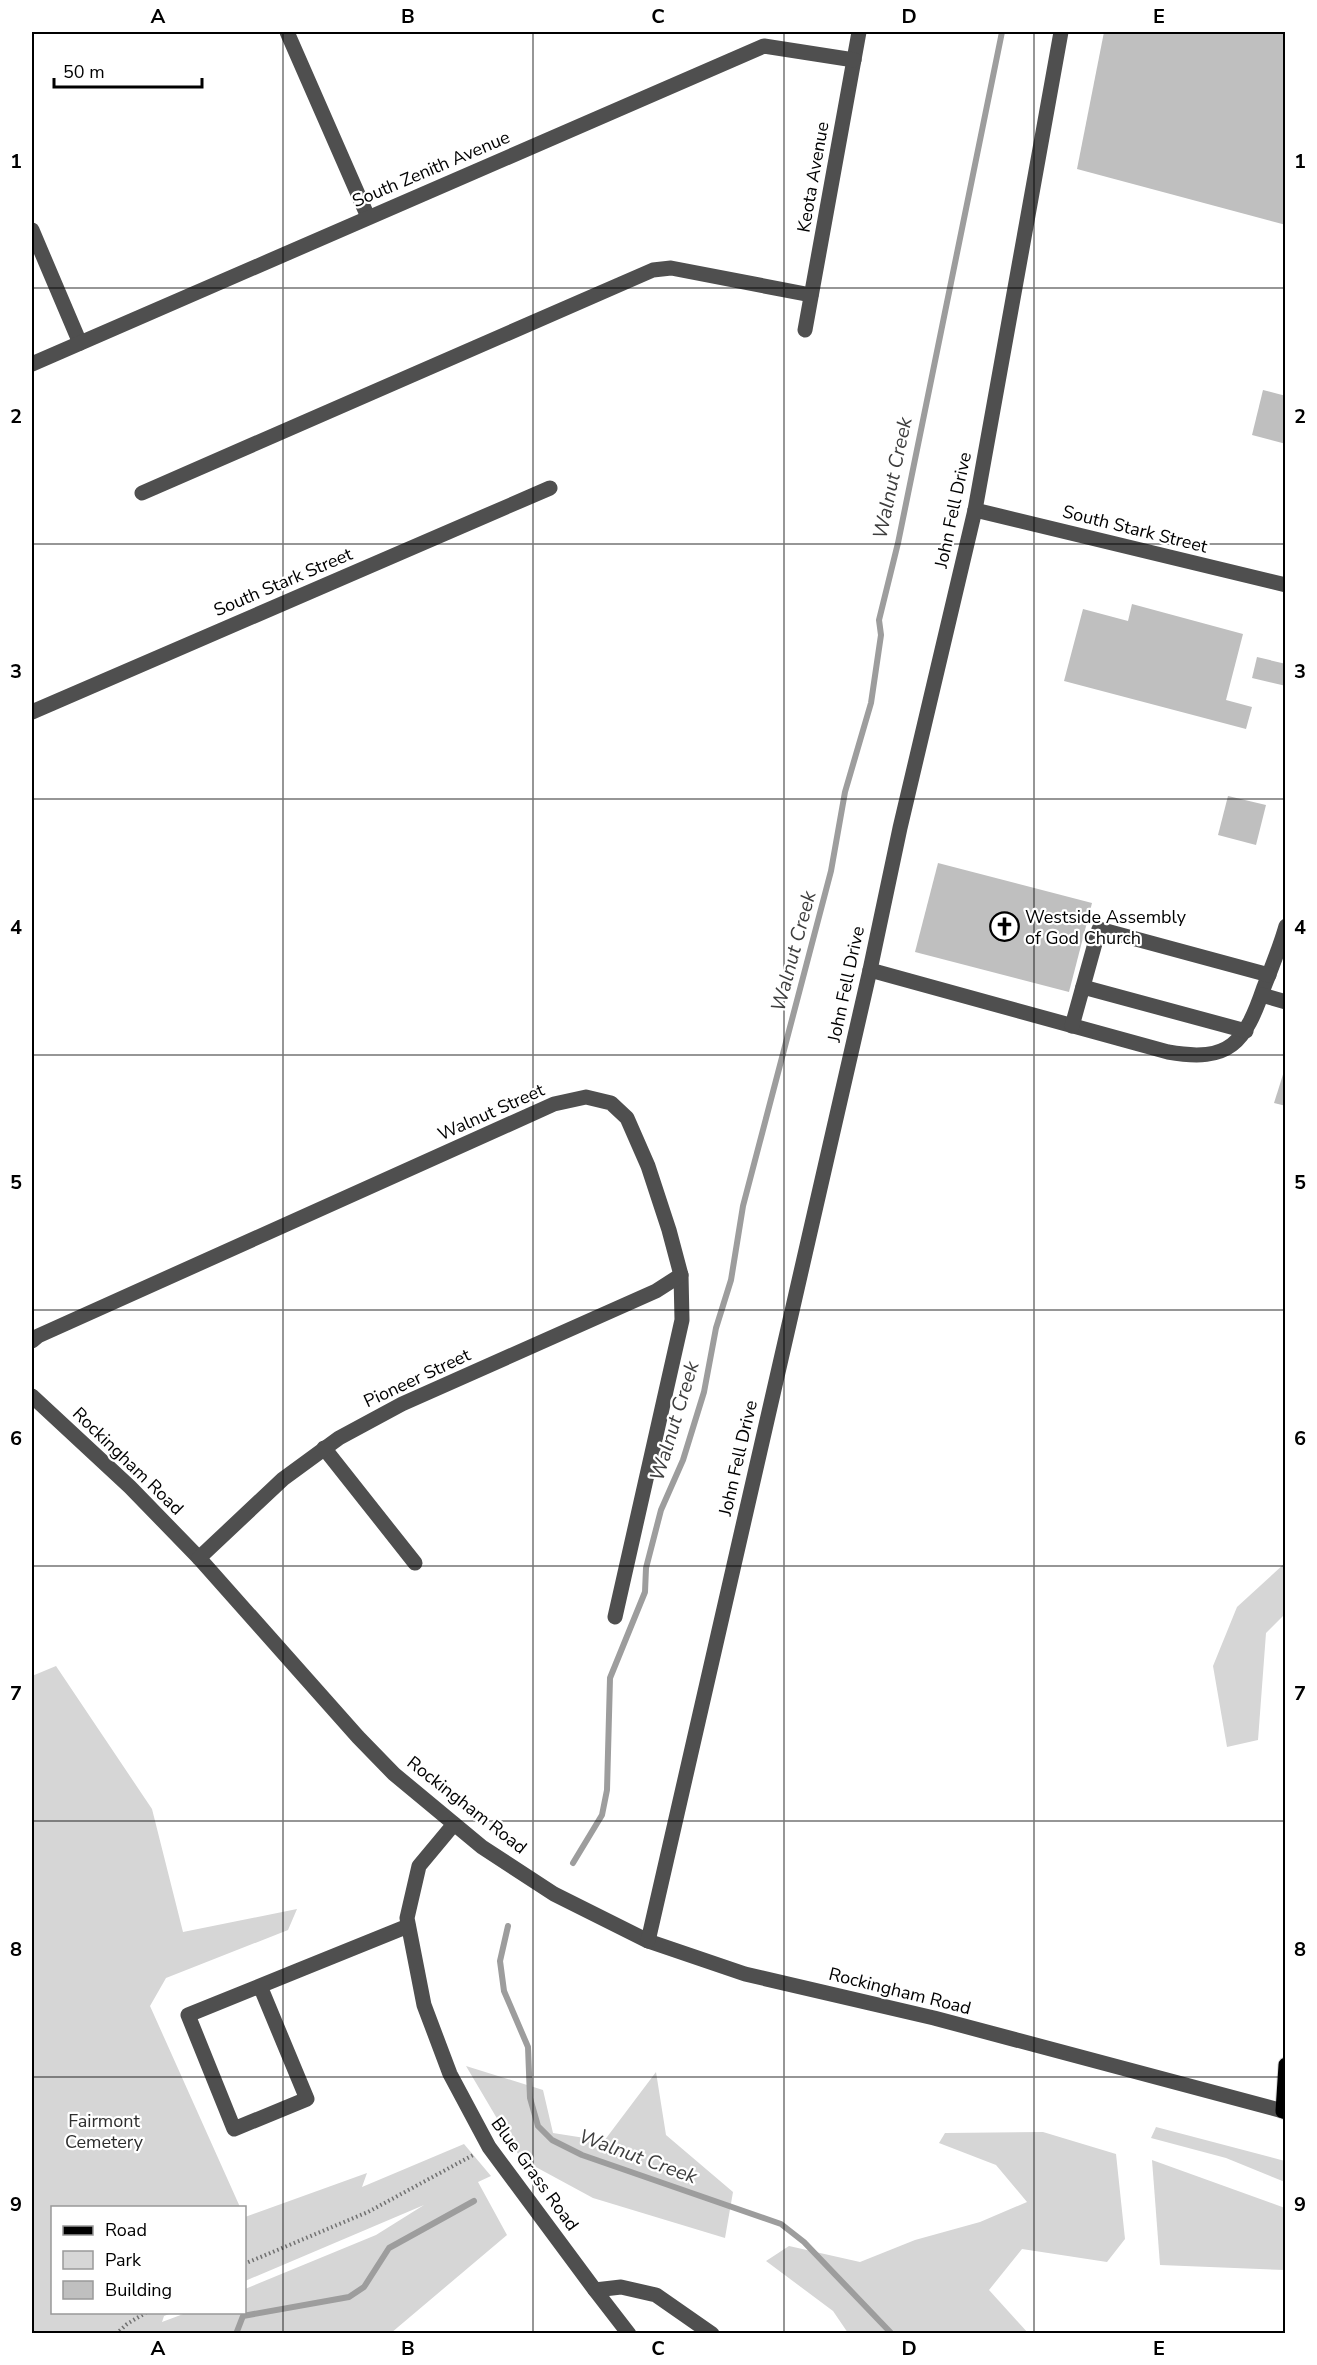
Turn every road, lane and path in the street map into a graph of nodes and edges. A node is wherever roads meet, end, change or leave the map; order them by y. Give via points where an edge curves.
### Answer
1 (287, 32) edge
2 (859, 32) edge
3 (1061, 32) edge
4 (854, 60) junction
5 (368, 217) junction
6 (32, 230) edge
7 (811, 295) junction
8 (805, 330) dead end
9 (80, 343) junction
10 (32, 364) edge
11 (550, 488) dead end
12 (142, 493) dead end
13 (975, 510) junction
14 (1286, 585) edge
15 (32, 712) edge
16 (1285, 932) edge
17 (870, 969) junction
18 (1269, 975) junction
19 (1083, 987) junction
20 (1262, 994) junction
21 (1286, 1002) edge
22 (1072, 1026) junction
23 (1246, 1030) junction
24 (681, 1275) junction
25 (32, 1341) edge
26 (32, 1396) edge
27 (324, 1448) junction
28 (198, 1558) junction
29 (415, 1563) dead end
30 (615, 1617) dead end
31 (454, 1824) junction
32 (408, 1926) junction
33 (648, 1941) junction
34 (260, 1986) junction
35 (1286, 2065) edge
36 (1284, 2112) edge
37 (489, 2147) junction
38 (246, 2263) edge
39 (595, 2290) junction
40 (145, 2314) edge
41 (116, 2334) edge
42 (629, 2334) edge
43 (712, 2334) edge

1 - 5 street
2 - 4 street, Keota Avenue
3 - 13 street, John Fell Drive
4 - 5 street, South Zenith Avenue via 764,46
4 - 7 street, Keota Avenue
5 - 9 street, South Zenith Avenue
6 - 9 street
7 - 8 street, Keota Avenue
7 - 12 street via 671,268 653,270
9 - 10 street, South Zenith Avenue
11 - 15 street, South Stark Street
13 - 14 street, South Stark Street
13 - 17 street, John Fell Drive
16 - 18 street
17 - 22 street
17 - 33 street, John Fell Drive
18 - 19 street via 1099,929
18 - 20 street
19 - 22 street
19 - 23 street
20 - 21 street
20 - 23 street
22 - 23 street via 1193,1057 1232,1046
24 - 25 street, Walnut Street via 648,1166 627,1118 611,1103 586,1097 554,1104
24 - 27 street, Pioneer Street via 656,1291 402,1404
24 - 30 street, Walnut Street via 682,1320
26 - 28 street, Rockingham Road via 130,1487
27 - 28 street, Pioneer Street via 283,1479
27 - 29 street
28 - 31 street, Rockingham Road via 358,1737 394,1774
31 - 32 street, Blue Grass Road via 419,1866
31 - 33 street, Rockingham Road via 554,1894
32 - 34 street
32 - 37 street, Blue Grass Road via 424,2005 450,2074
33 - 36 street, Rockingham Road via 745,1974 934,2018
34 - 34 street via 188,2015 234,2129 307,2099
35 - 36 main road
37 - 38 path via 368,2212
37 - 39 street, Blue Grass Road
39 - 42 street, Blue Grass Road
39 - 43 street via 621,2287 656,2295
40 - 41 path

